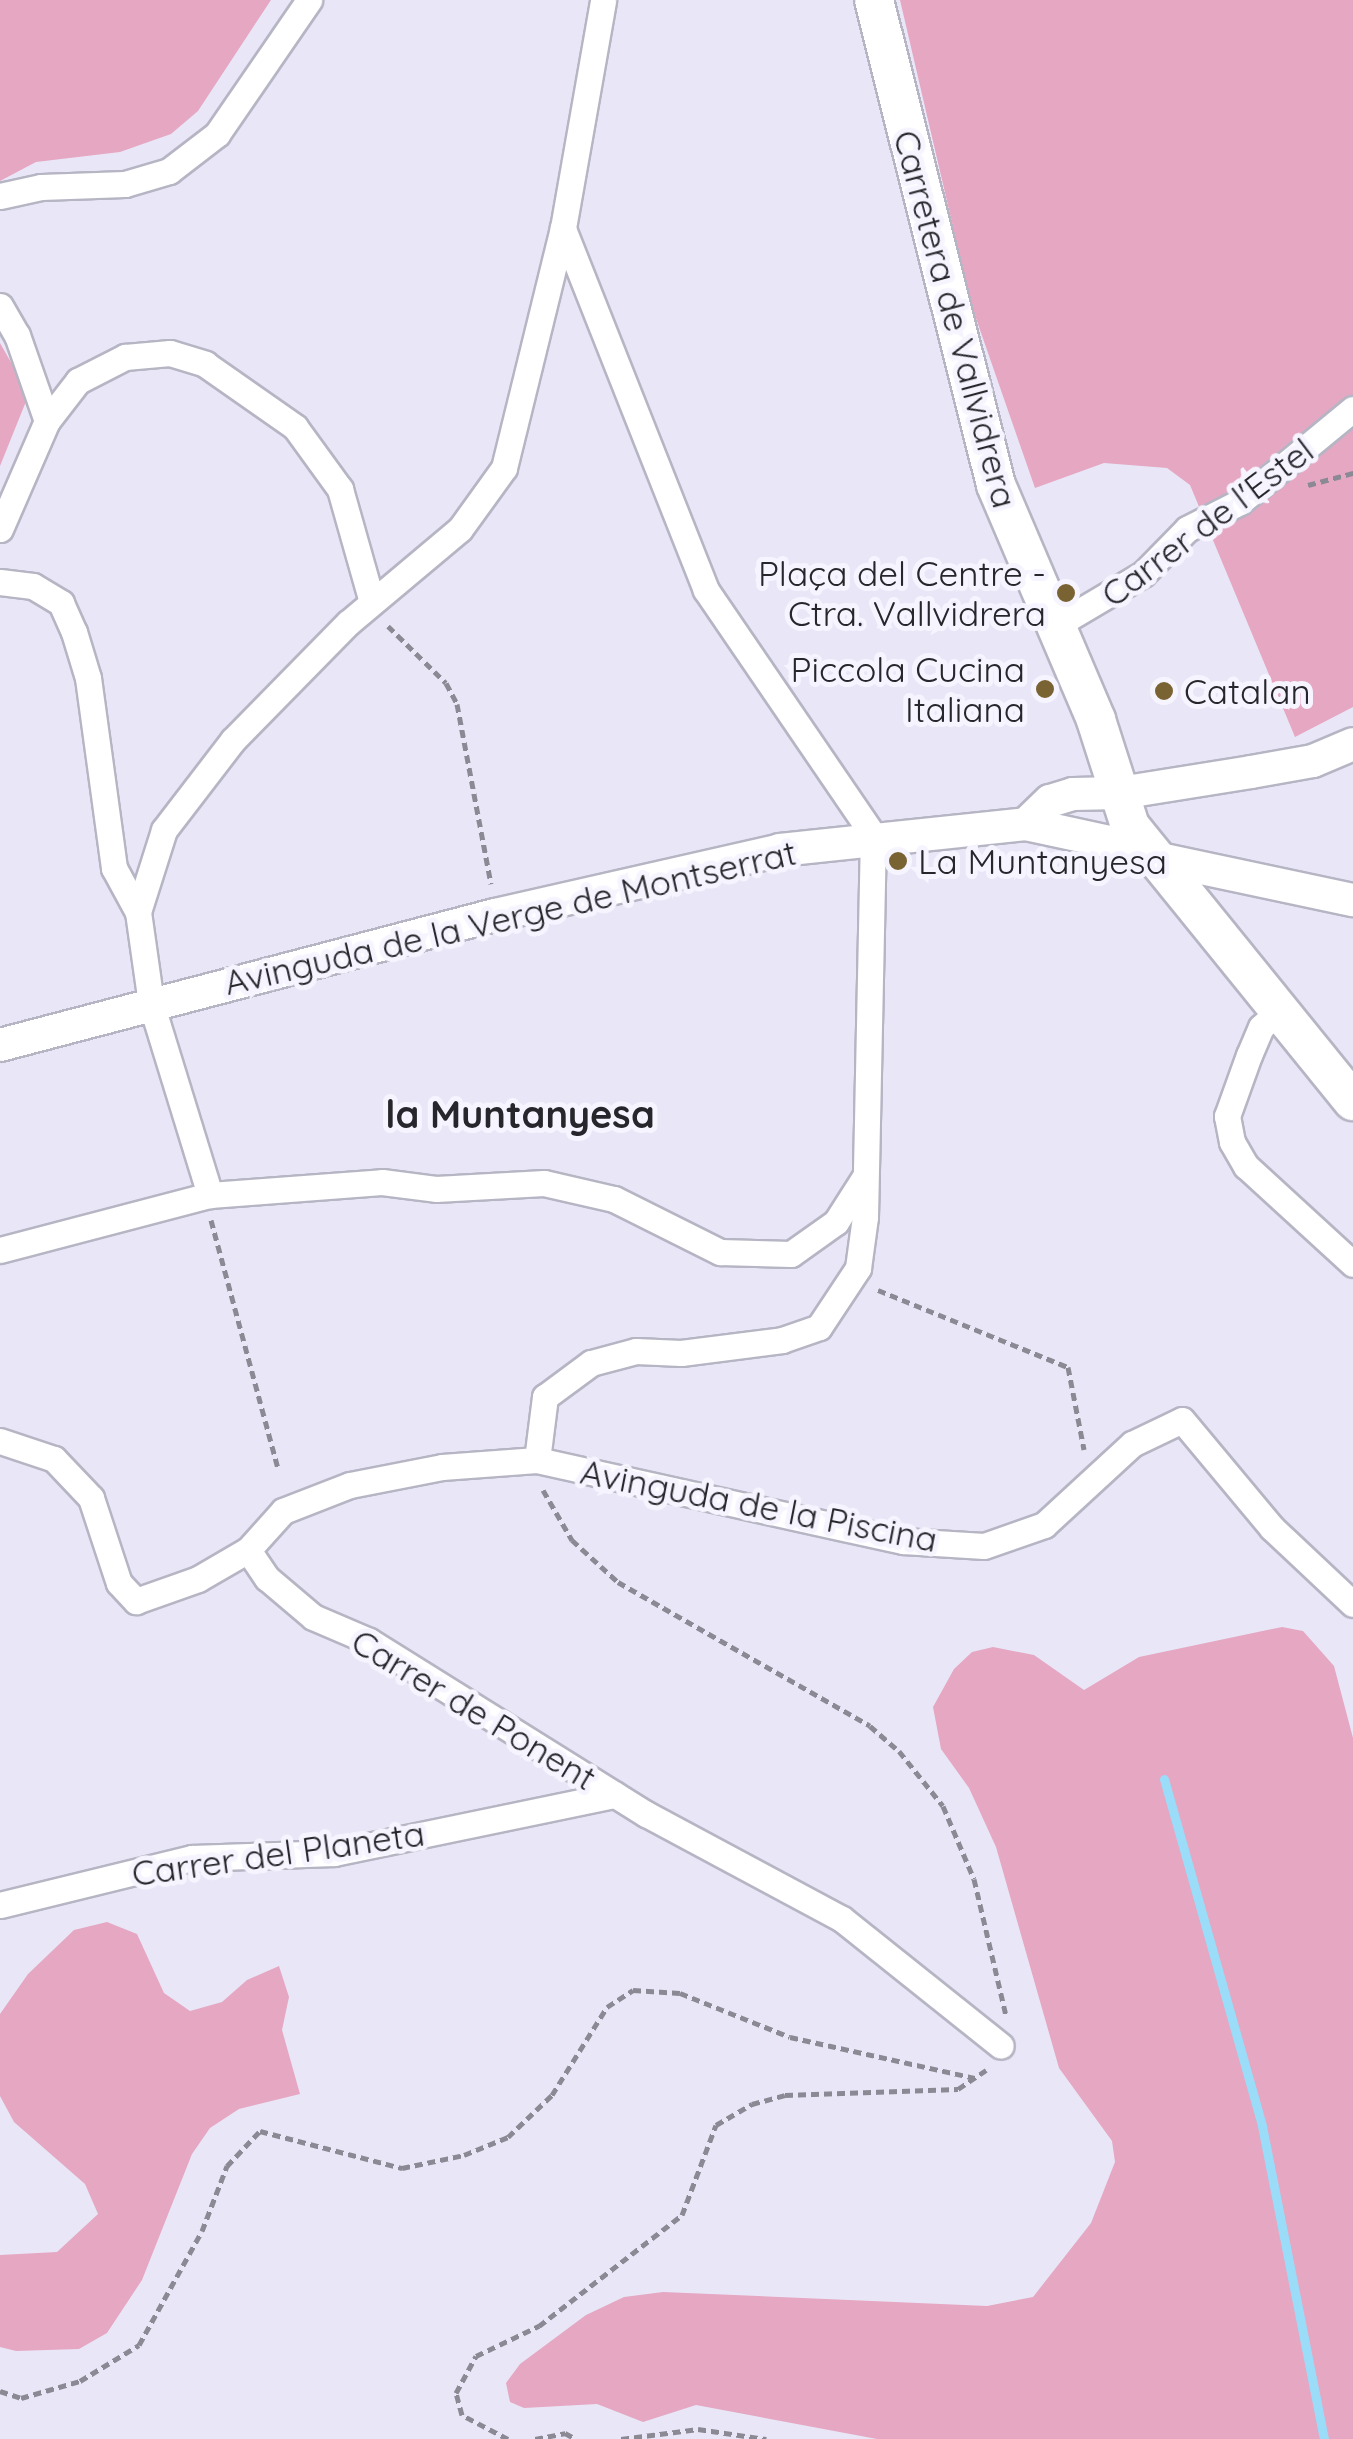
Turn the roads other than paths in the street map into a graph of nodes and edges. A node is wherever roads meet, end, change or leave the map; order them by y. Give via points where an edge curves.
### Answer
1 (308, 0) edge
2 (603, 0) edge
3 (874, 0) edge
4 (0, 196) edge
5 (563, 228) junction
6 (0, 306) edge
7 (1353, 409) edge
8 (47, 421) junction
9 (0, 529) edge
10 (0, 582) edge
11 (372, 602) junction
12 (1055, 626) junction
13 (1353, 744) edge
14 (1120, 793) junction
15 (1026, 824) junction
16 (872, 835) junction
17 (1143, 847) junction
18 (1353, 900) edge
19 (138, 912) junction
20 (152, 1002) junction
21 (1279, 1011) junction
22 (0, 1045) edge
23 (1353, 1101) edge
24 (864, 1178) junction
25 (210, 1195) junction
26 (0, 1250) edge
27 (1353, 1264) edge
28 (0, 1441) edge
29 (537, 1460) junction
30 (248, 1550) junction
31 (1353, 1604) edge
32 (615, 1794) junction
33 (0, 1904) edge
34 (1001, 2046) road end

1 - 4 street via 217,134 169,171 125,184 41,186
2 - 5 street
3 - 12 main road, Carretera de Vallvidrera via 996,486
5 - 11 street via 504,468 460,529
5 - 16 street via 706,590
6 - 8 street
7 - 12 street, Carrer de l'Estel via 1240,502 1187,529 1142,574
8 - 9 street
8 - 11 street via 78,381 125,358 170,353 205,364 296,427 329,473 340,489
10 - 19 street via 33,586 61,603 74,632 88,678 104,826 114,868
11 - 19 street via 280,686 188,796 154,852
12 - 14 main road, Carretera de Vallvidrera
13 - 14 street via 1313,761
14 - 15 street via 1050,801
14 - 17 main road
15 - 16 street, Avinguda de la Verge de Montserrat
15 - 17 street
16 - 20 street, Avinguda de la Verge de Montserrat via 495,915
16 - 24 street
17 - 18 street
17 - 21 main road
19 - 20 street
20 - 22 street, Avinguda de la Verge de Montserrat
20 - 25 street
21 - 23 main road
21 - 27 street via 1261,1028 1249,1054 1227,1116 1232,1142 1246,1166
24 - 25 street via 836,1222 791,1254 720,1252 614,1199 544,1183 436,1188 382,1182
24 - 29 street via 865,1217 852,1280 819,1327 782,1340 681,1354 636,1351 591,1363 545,1397
25 - 26 street
28 - 30 street via 54,1458 91,1498 119,1583 136,1600 162,1595
29 - 30 street, Avinguda de la Piscina via 442,1467 350,1485 283,1511
29 - 31 street, Avinguda de la Piscina via 903,1541 984,1546 1044,1525 1132,1444 1182,1420 1272,1528
30 - 32 street, Carrer de Ponent via 267,1578 313,1617 369,1640
32 - 33 street, Carrer del Planeta via 334,1853 192,1858
32 - 34 street, Carrer de Ponent via 842,1918

